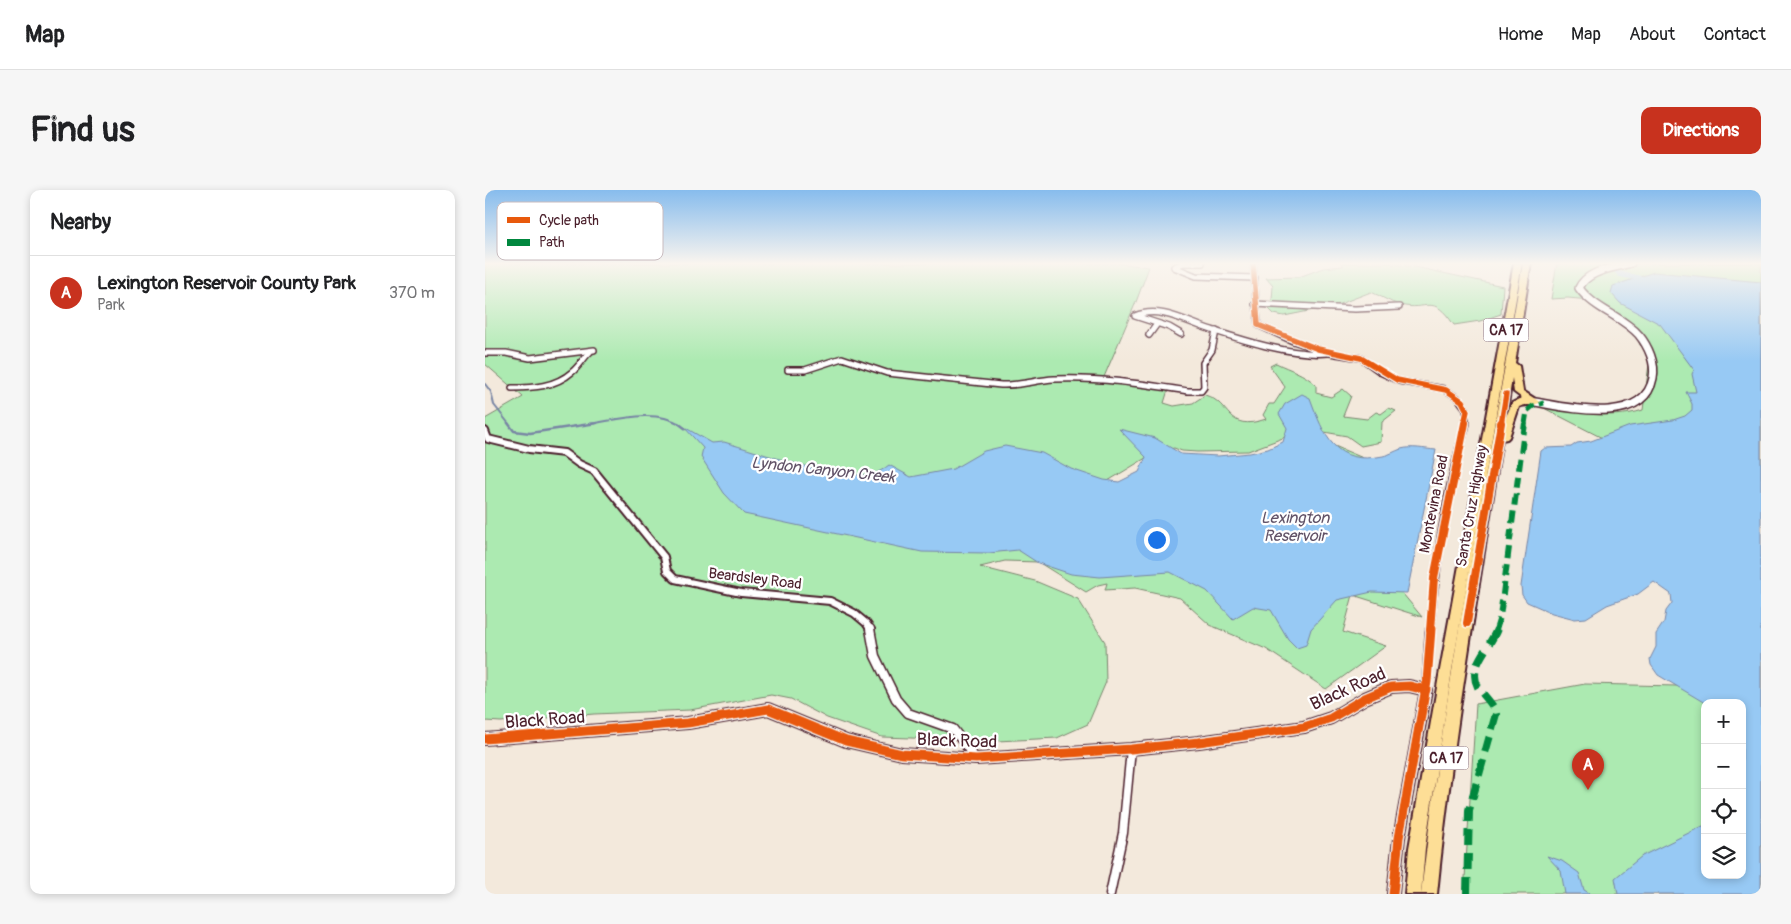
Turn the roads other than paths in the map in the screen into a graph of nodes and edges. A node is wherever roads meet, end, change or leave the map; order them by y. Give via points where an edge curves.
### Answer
1 (1255, 296) edge
2 (1512, 296) edge
3 (1522, 296) edge
4 (1586, 296) edge
5 (1255, 304) junction
6 (1399, 307) dead end
7 (1157, 324) junction
8 (1216, 331) junction
9 (1181, 334) dead end
10 (1149, 335) dead end
11 (1514, 344) junction
12 (1329, 352) junction
13 (485, 353) edge
14 (788, 370) dead end
15 (512, 388) dead end
16 (1535, 402) junction
17 (485, 432) edge
18 (1490, 481) junction
19 (1426, 690) junction
20 (485, 738) edge
21 (1131, 749) junction
22 (976, 759) junction
23 (1110, 894) edge
24 (1393, 894) edge
25 (1413, 894) edge
26 (1429, 894) edge

1 - 5 street, Montevina Road
2 - 25 highway, Santa Cruz Highway / CA 17 via 1446,670
3 - 11 highway, Santa Cruz Highway / CA 17
4 - 16 street via 1626,323 1643,340 1653,364 1651,392 1639,404 1614,409
5 - 6 street via 1335,309 1389,310
5 - 12 street, Montevina Road via 1258,325 1293,341
7 - 8 street via 1141,320 1136,315 1170,314
7 - 9 street
7 - 10 street
8 - 12 street via 1307,353 1322,355
8 - 14 street via 1212,350 1203,363 1204,387 1201,391 1107,379 1052,379 1001,385 887,373 842,358 805,370
11 - 16 highway via 1518,389 1523,396
11 - 18 highway, Santa Cruz Highway / CA 17
12 - 19 street, Montevina Road via 1361,358 1399,381 1444,389 1458,398 1467,411 1434,578
13 - 15 street via 550,358 592,351 573,372 556,383 538,388
16 - 18 highway via 1520,402 1514,407
17 - 22 street, Beardsley Road via 488,439 564,453 594,472 664,558 667,572 675,579 741,593 830,601 854,613 872,632 875,656 896,699 908,713 953,728
18 - 26 highway, Santa Cruz Highway / CA 17 via 1451,724
19 - 21 street, Black Road via 1409,686 1391,687 1304,728
19 - 24 street, Montevina Road via 1399,838
20 - 22 street, Black Road via 688,724 768,710 846,741 901,754
21 - 22 street, Black Road
21 - 23 street via 1123,833

